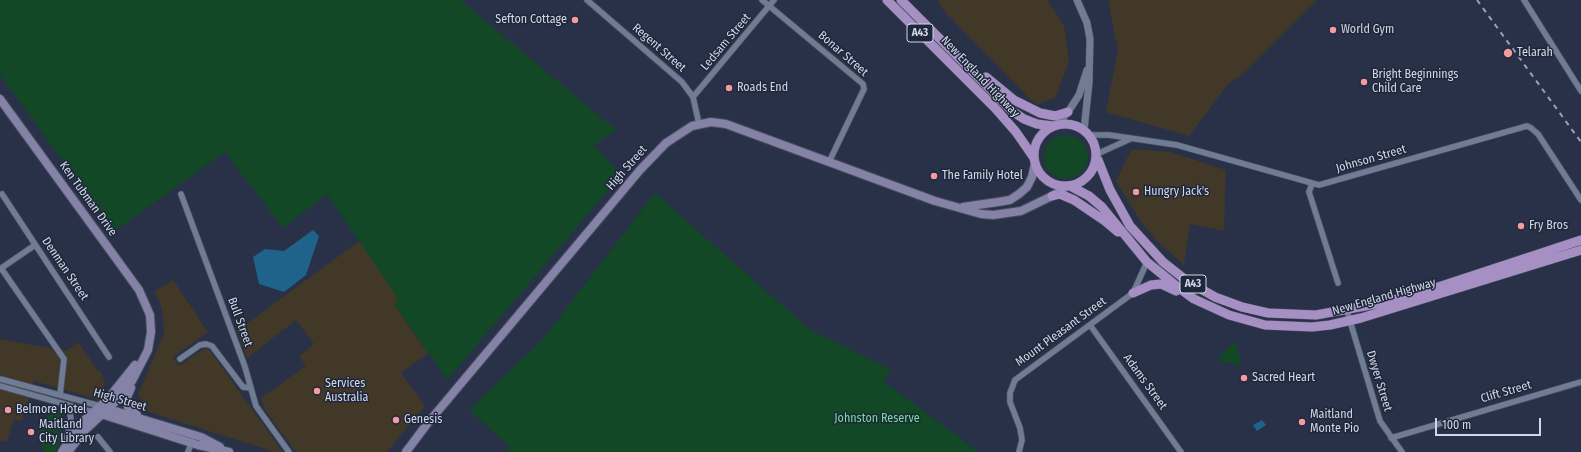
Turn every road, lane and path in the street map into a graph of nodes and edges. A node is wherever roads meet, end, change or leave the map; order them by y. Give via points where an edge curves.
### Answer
1 (586, 0) edge
2 (762, 0) edge
3 (774, 0) edge
4 (887, 0) edge
5 (901, 0) edge
6 (1077, 0) edge
7 (1524, 0) edge
8 (770, 6) junction
9 (960, 59) junction
10 (1091, 59) junction
11 (1581, 91) edge
12 (693, 97) junction
13 (0, 100) edge
14 (1068, 112) junction
15 (699, 124) junction
16 (1055, 126) junction
17 (1087, 132) junction
18 (1131, 138) junction
19 (1097, 157) junction
20 (1034, 161) junction
21 (829, 162) junction
22 (1312, 184) junction
23 (1068, 187) junction
24 (2, 194) dead end
25 (181, 194) dead end
26 (1052, 196) junction
27 (1581, 200) edge
28 (961, 207) junction
29 (1581, 240) edge
30 (36, 245) junction
31 (1136, 247) junction
32 (1581, 250) edge
33 (1147, 262) junction
34 (1, 269) edge
35 (1338, 283) dead end
36 (1133, 293) junction
37 (1194, 299) junction
38 (1347, 311) junction
39 (150, 315) junction
40 (1350, 320) junction
41 (1090, 325) junction
42 (145, 356) junction
43 (110, 357) dead end
44 (180, 360) dead end
45 (0, 379) edge
46 (1581, 382) edge
47 (0, 386) edge
48 (251, 388) junction
49 (34, 392) junction
50 (60, 395) junction
51 (64, 404) junction
52 (103, 410) junction
53 (94, 412) junction
54 (147, 419) junction
55 (98, 437) dead end
56 (1391, 438) junction
57 (193, 439) junction
58 (65, 450) edge
59 (110, 452) edge
60 (188, 452) edge
61 (230, 452) edge
62 (289, 452) edge
63 (406, 452) edge
64 (1019, 452) edge
65 (1181, 452) edge
66 (1402, 452) edge

1 - 12 street, Regent Street via 682,82
2 - 8 street, Bonar Street
3 - 8 street, Ledsam Street
4 - 20 highway, New England Highway / A43 via 995,108 1016,132
5 - 9 highway, New England Highway / A43
6 - 10 street via 1088,23
7 - 11 street
8 - 12 street, Ledsam Street
8 - 21 street, Bonar Street via 863,84 864,89
9 - 14 highway via 1027,108 1048,116
9 - 16 highway, New England Highway / A43 via 1012,111 1024,119
10 - 14 street via 1079,94
10 - 17 street
12 - 15 street, Regent Street
13 - 39 main road, Ken Tubman Drive via 139,290
14 - 16 street
15 - 21 main road, High Street via 726,124
15 - 63 main road, High Street via 678,134 640,170
16 - 17 highway, A43 via 1071,124
16 - 20 highway via 1036,142
17 - 18 street, Johnson Street
17 - 19 highway, A43
18 - 19 street
18 - 22 street, Johnson Street via 1177,145
19 - 23 highway via 1096,166 1088,177
19 - 38 highway, New England Highway / A43 via 1116,201 1140,239 1174,272 1202,290 1230,303 1268,313 1316,315
20 - 23 highway, A43 via 1038,172 1047,181 1057,186
20 - 28 main road, High Street via 1032,177 1027,187 1010,200
21 - 28 main road, High Street via 935,201
22 - 27 street, Johnson Street via 1325,183 1527,126 1538,134
22 - 35 street via 1309,192
23 - 26 main road, High Street
23 - 31 highway, New England Highway / A43 via 1096,202
24 - 30 street, Denman Street
25 - 48 street, Bull Street
26 - 28 main road, High Street via 1021,211 1006,214 987,214
26 - 31 highway via 1060,194 1074,200 1105,220
29 - 38 highway, New England Highway / A43 via 1420,294
30 - 34 street
30 - 43 street, Denman Street
31 - 33 highway, New England Highway / A43
32 - 40 highway, New England Highway / A43
33 - 36 street, Mount Pleasant Street
33 - 37 highway, New England Highway / A43
34 - 50 street via 64,359
36 - 37 highway via 1151,285 1161,284
36 - 41 street, Mount Pleasant Street
37 - 40 highway, New England Highway / A43 via 1229,315 1265,325 1312,327
38 - 40 street, Dwyer Street
39 - 42 main road, Ken Tubman Drive via 151,332
39 - 52 main road via 146,343 137,362
40 - 56 street, Dwyer Street via 1380,421
41 - 64 street, Mount Pleasant Street via 1015,380 1010,402 1022,440
41 - 65 street, Adams Street
42 - 52 main road, Ken Tubman Drive via 132,381
42 - 54 main road via 127,397 130,410
44 - 48 street via 200,345 212,346 243,387
45 - 49 street, High Street
46 - 56 street, Clift Street
47 - 49 street, High Street
48 - 62 street, Bull Street via 256,406
49 - 50 street, High Street
49 - 51 street, High Street
50 - 52 street, High Street
51 - 53 street, High Street
51 - 58 street via 70,412 71,421
52 - 53 main road, High Street
52 - 54 main road, High Street
52 - 57 main road, High Street
52 - 58 main road
53 - 58 main road via 78,426
54 - 57 main road, High Street
55 - 59 street
56 - 66 street, Dwyer Street
57 - 60 street
57 - 61 main road, High Street

